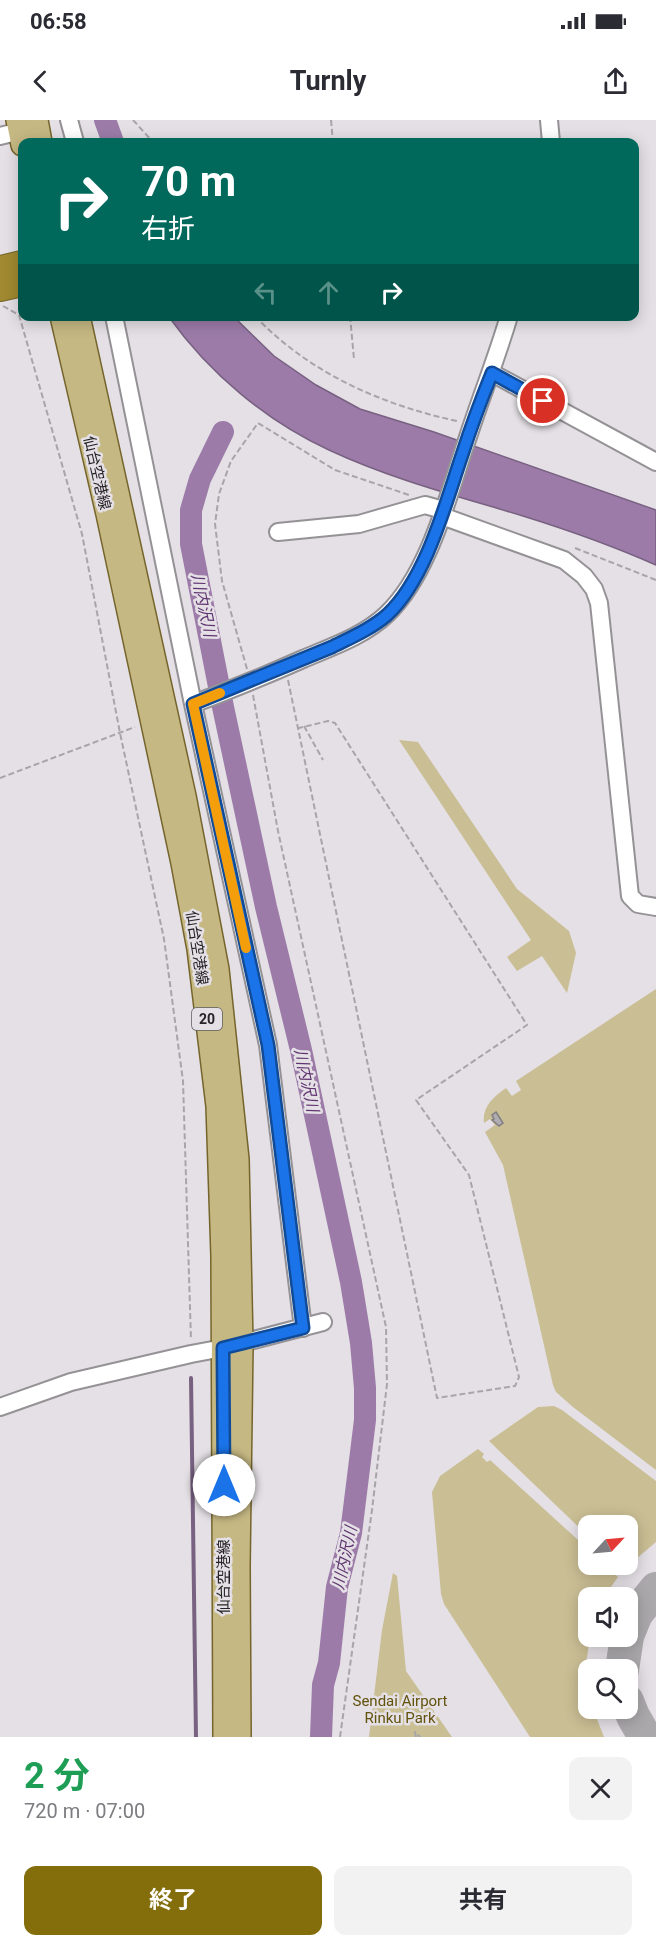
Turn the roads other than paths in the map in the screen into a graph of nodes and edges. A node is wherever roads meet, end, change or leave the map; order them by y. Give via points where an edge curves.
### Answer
1 (69, 120) edge
2 (549, 120) edge
3 (19, 130) edge
4 (34, 138) edge
5 (74, 138) edge
6 (551, 138) edge
7 (18, 265) edge
8 (0, 269) edge
9 (18, 284) edge
10 (0, 288) edge
11 (62, 321) edge
12 (80, 321) edge
13 (115, 321) edge
14 (508, 321) edge
15 (492, 373) junction
16 (656, 462) edge
17 (443, 510) junction
18 (278, 532) dead end
19 (198, 702) junction
20 (656, 907) edge
21 (323, 1322) dead end
22 (303, 1328) junction
23 (233, 1346) junction
24 (0, 1407) edge
25 (224, 1737) edge
26 (240, 1737) edge

1 - 5 street
2 - 6 street
3 - 4 main road
7 - 8 highway
9 - 10 highway
11 - 23 main road, 仙台空港線 / 20 via 160,755 198,949 217,1106 222,1256
12 - 23 main road, 仙台空港線 / 20 via 185,796 218,969 238,1159
13 - 19 street
14 - 15 street
15 - 16 street
15 - 17 street
17 - 18 street via 425,505 359,524
17 - 19 street via 419,571 387,615 354,637
17 - 20 street via 564,560 594,589 599,603 630,896 638,904
19 - 22 street via 268,1045
21 - 22 street
22 - 23 street
23 - 24 street via 71,1382
23 - 25 main road, 仙台空港線 / 20
23 - 26 main road, 仙台空港線 / 20

